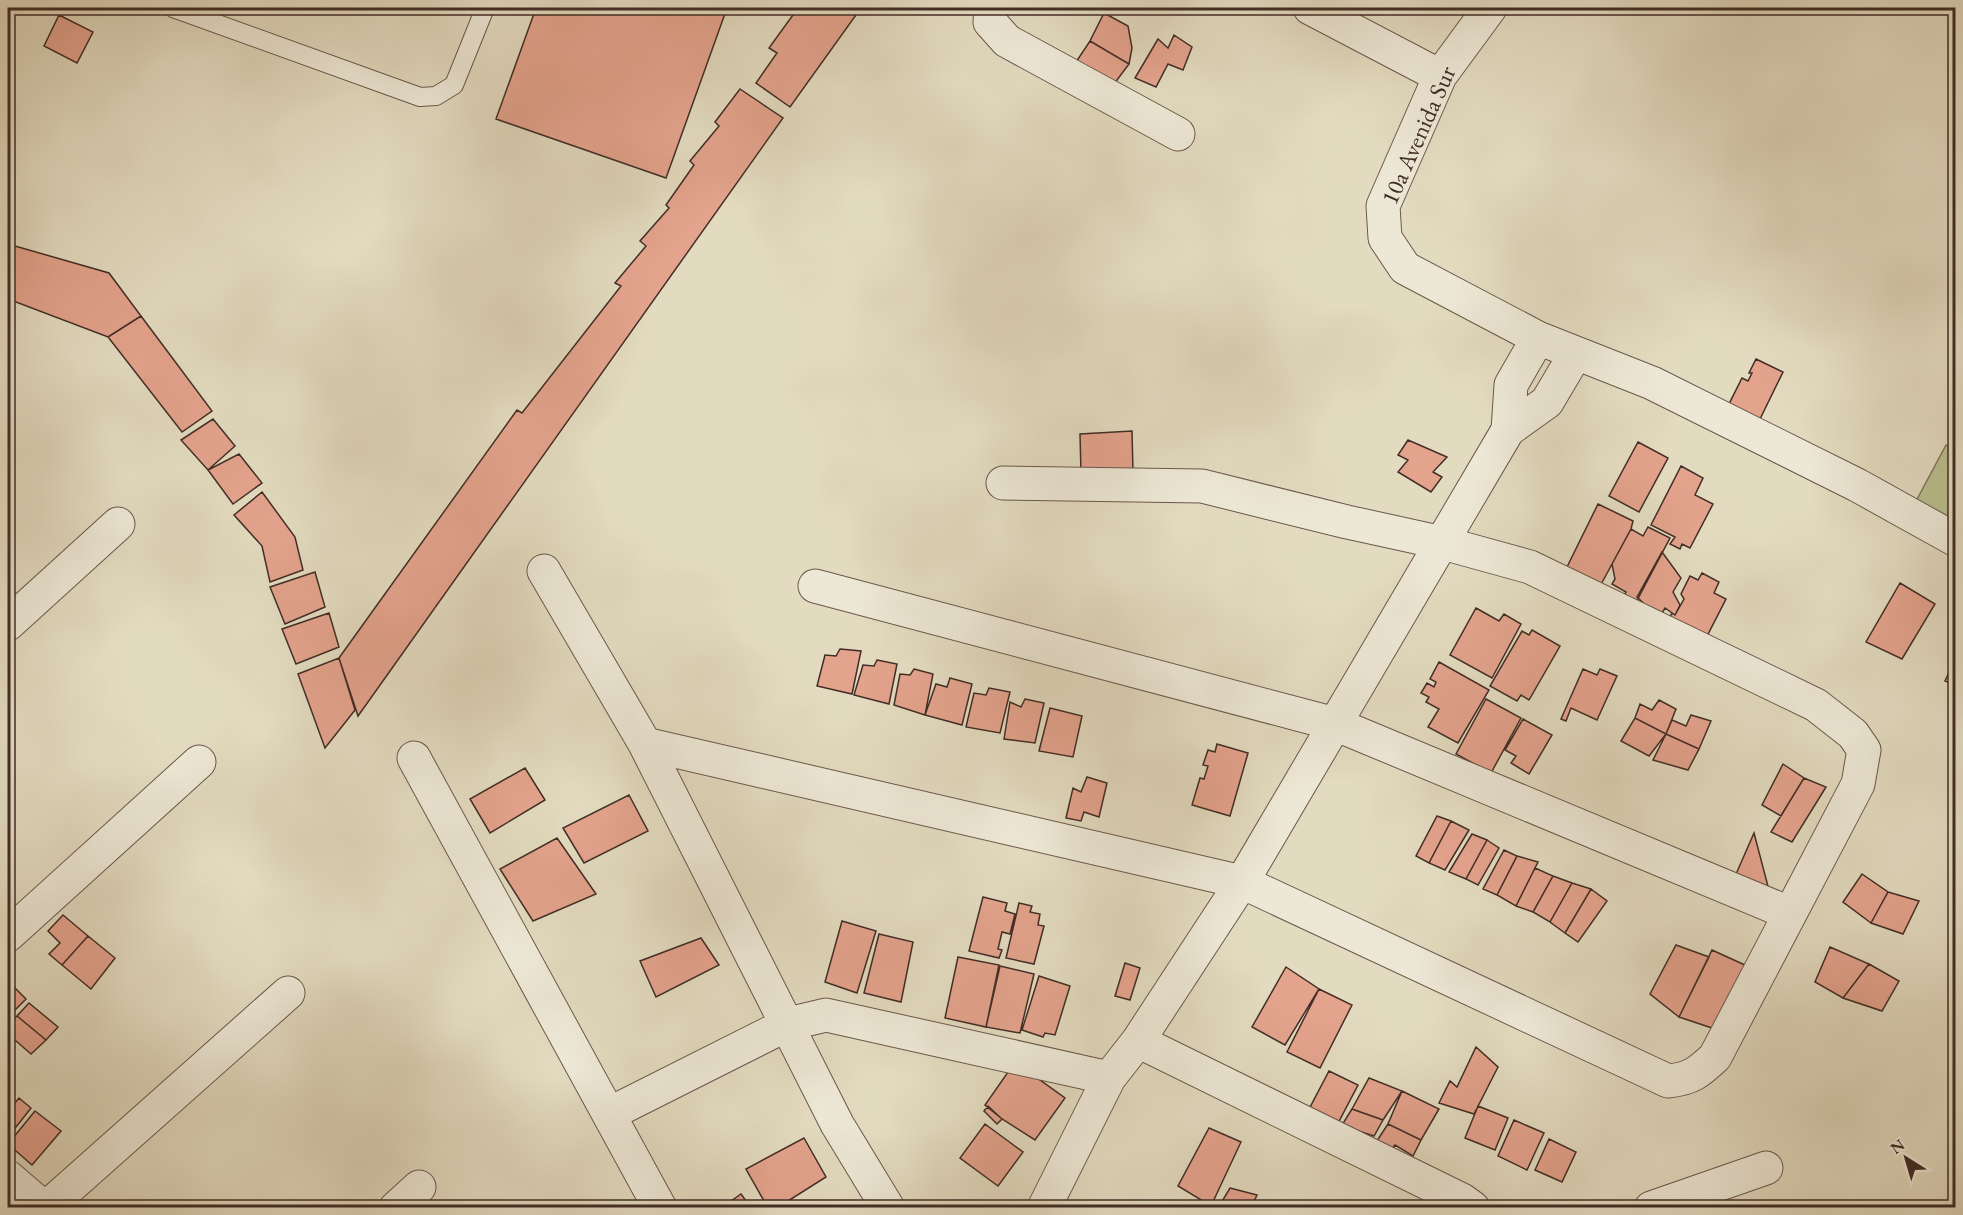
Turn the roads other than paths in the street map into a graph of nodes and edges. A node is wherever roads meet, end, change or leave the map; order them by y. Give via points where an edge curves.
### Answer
1 (173, 8) edge
2 (485, 8) edge
3 (991, 8) edge
4 (1310, 8) edge
5 (1490, 8) edge
6 (1440, 76) junction
7 (1178, 134) dead end
8 (1538, 338) junction
9 (1576, 353) junction
10 (1508, 430) junction
11 (1003, 483) dead end
12 (118, 524) dead end
13 (1956, 540) edge
14 (1443, 543) junction
15 (544, 571) dead end
16 (815, 586) dead end
17 (8, 624) edge
18 (1335, 724) junction
19 (645, 744) junction
20 (414, 758) dead end
21 (199, 762) dead end
22 (1242, 882) junction
23 (1789, 913) junction
24 (8, 935) edge
25 (288, 993) dead end
26 (788, 1024) junction
27 (1138, 1041) junction
28 (1109, 1078) junction
29 (609, 1114) junction
30 (1766, 1168) dead end
31 (8, 1177) edge
32 (45, 1208) edge
33 (660, 1208) edge
34 (888, 1208) edge
35 (1044, 1208) edge
36 (1473, 1208) edge
37 (1651, 1208) edge

1 - 2 lane via 420,97 436,96 454,85
3 - 7 street via 990,22 1007,41
4 - 6 street
5 - 6 street, 10a Avenida Sur
6 - 8 street, 10a Avenida Sur via 1383,206 1386,238 1405,268
8 - 9 street
8 - 10 street via 1511,385
9 - 10 street via 1547,402
9 - 13 street via 1652,382 1857,485
10 - 14 street
11 - 14 street via 1202,486
12 - 17 street
14 - 18 street
14 - 23 street via 1530,567 1816,705 1852,734 1864,750 1858,784
15 - 19 street
16 - 18 street
18 - 22 street
18 - 23 street
19 - 22 street
19 - 26 street
20 - 29 street
21 - 24 street
22 - 23 street via 1668,1081 1686,1079 1715,1057
22 - 27 street
25 - 32 street
26 - 28 street via 826,1015
26 - 29 street
26 - 34 street via 837,1124
27 - 28 street
27 - 36 street
28 - 35 street
29 - 33 street
30 - 37 street
31 - 32 street

